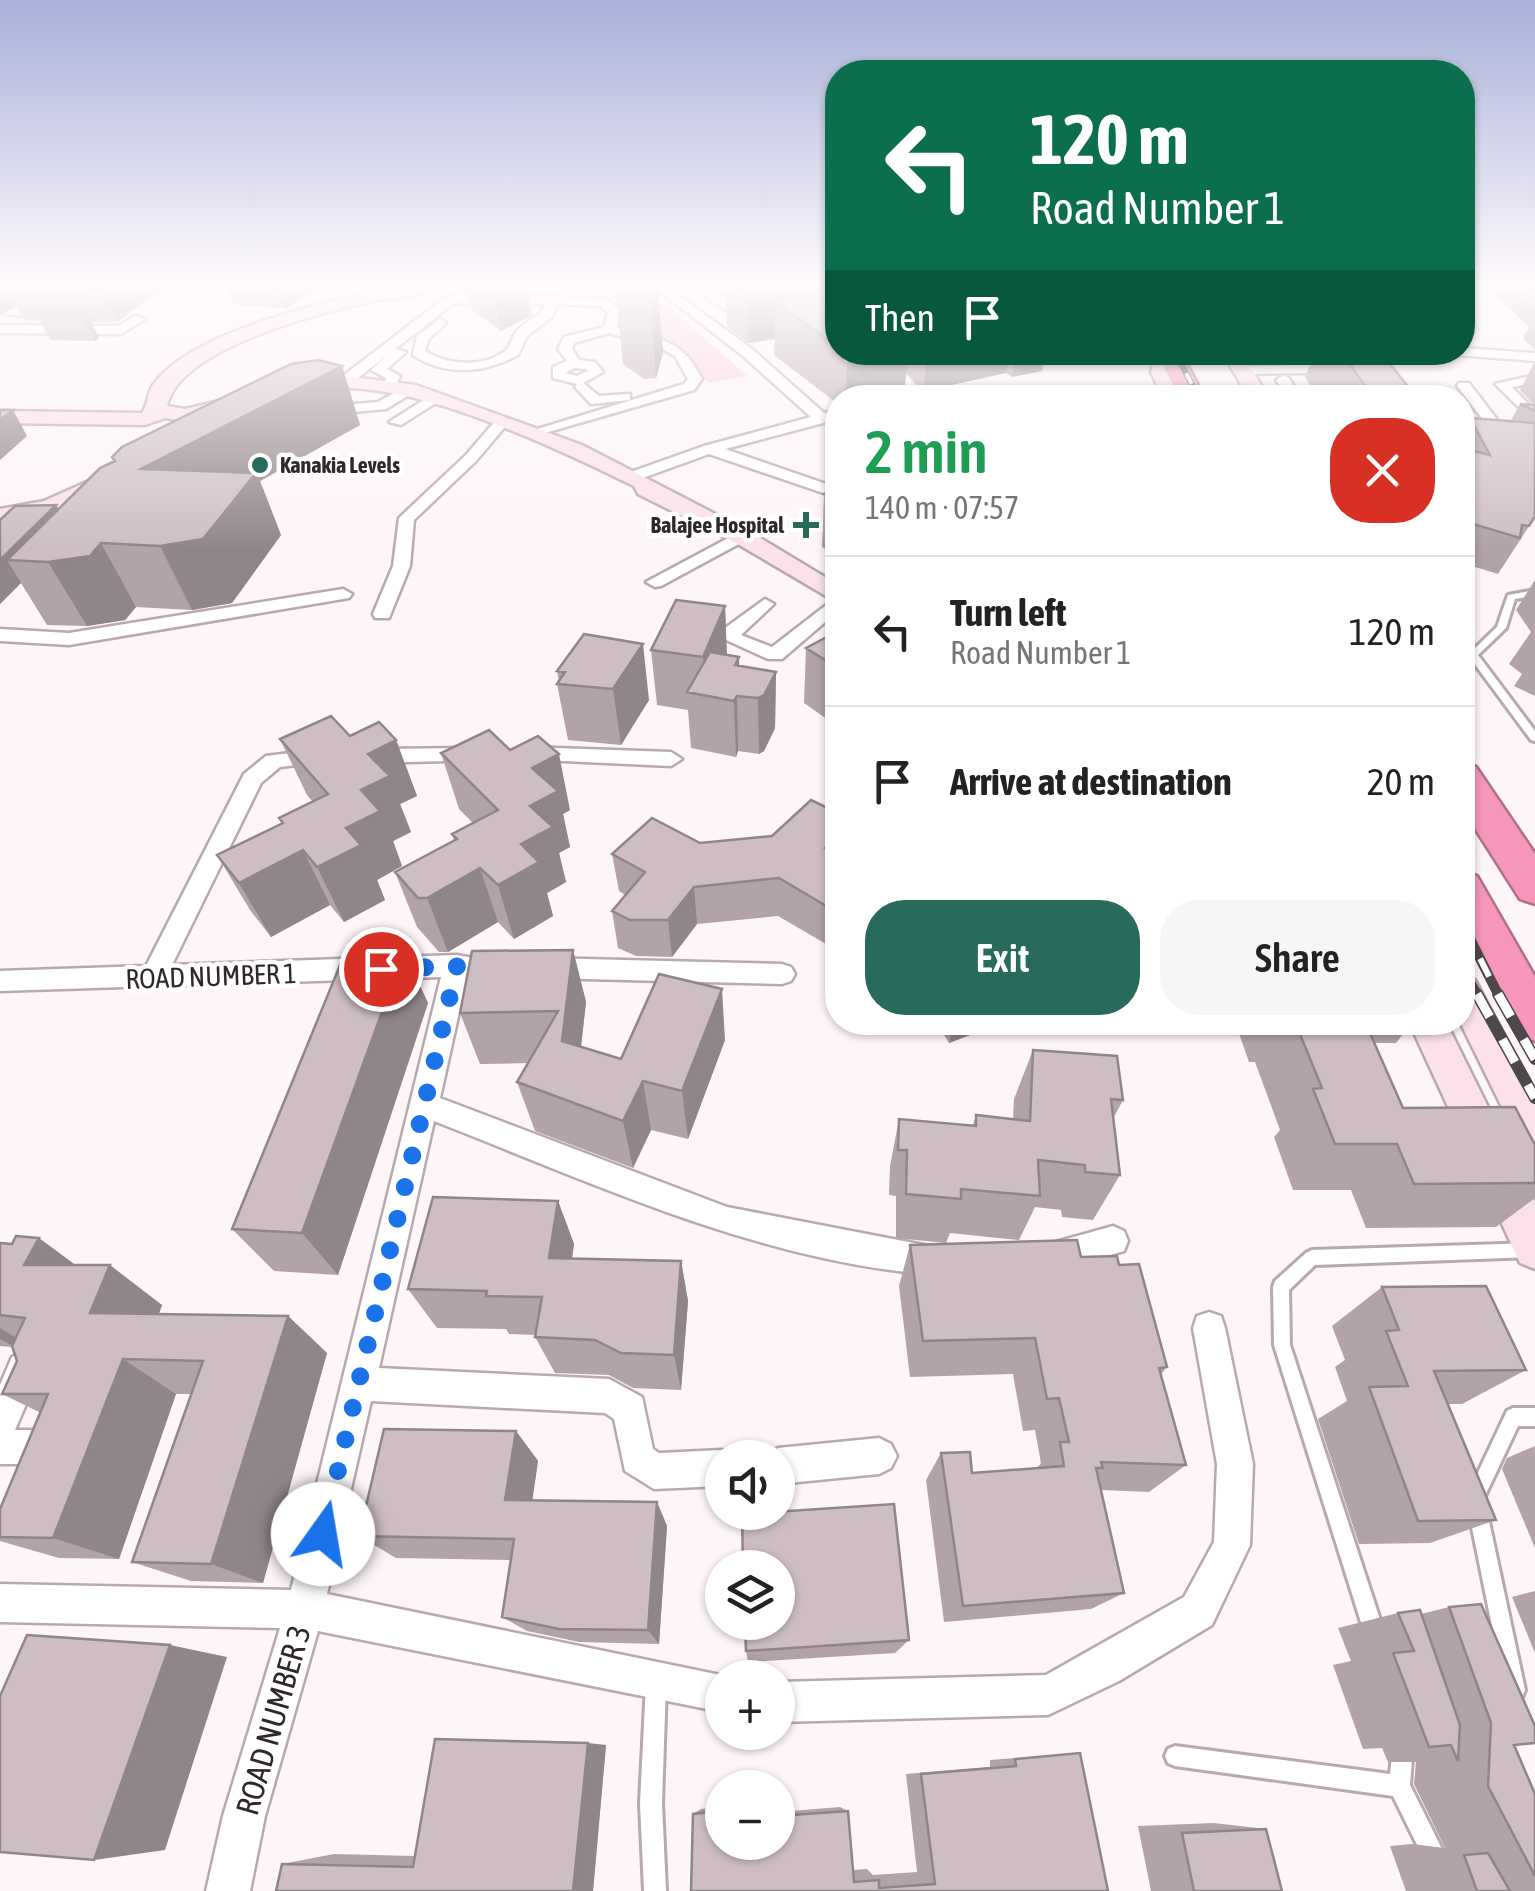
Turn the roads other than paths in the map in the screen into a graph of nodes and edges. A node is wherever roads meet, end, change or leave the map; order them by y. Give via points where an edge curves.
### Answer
1 (176, 374) edge
2 (354, 374) edge
3 (389, 374) edge
4 (693, 374) edge
5 (775, 374) edge
6 (1535, 379) edge
7 (1283, 380) dead end
8 (344, 382) junction
9 (1286, 385) edge
10 (582, 387) dead end
11 (415, 391) junction
12 (672, 392) junction
13 (1475, 400) edge
14 (585, 409) dead end
15 (306, 413) edge
16 (825, 413) edge
17 (0, 417) edge
18 (825, 417) edge
19 (1535, 419) edge
20 (60, 422) junction
21 (396, 422) dead end
22 (502, 422) junction
23 (0, 425) edge
24 (152, 426) junction
25 (1498, 430) junction
26 (530, 432) junction
27 (1535, 432) edge
28 (1480, 433) edge
29 (709, 449) junction
30 (124, 468) edge
31 (637, 480) junction
32 (825, 489) edge
33 (50, 506) junction
34 (82, 514) edge
35 (1, 516) edge
36 (19, 534) edge
37 (748, 535) junction
38 (825, 574) edge
39 (656, 582) dead end
40 (825, 590) edge
41 (1535, 592) edge
42 (344, 594) dead end
43 (766, 604) dead end
44 (825, 611) edge
45 (382, 614) dead end
46 (0, 635) edge
47 (1475, 652) edge
48 (1475, 657) edge
49 (1535, 738) edge
50 (671, 758) dead end
51 (1475, 796) edge
52 (1530, 869) edge
53 (1475, 911) edge
54 (457, 966) junction
55 (782, 974) dead end
56 (152, 978) junction
57 (0, 981) edge
58 (1475, 1015) edge
59 (1535, 1021) edge
60 (1434, 1035) edge
61 (425, 1105) junction
62 (1535, 1133) edge
63 (1522, 1198) edge
64 (1112, 1241) dead end
65 (1535, 1249) edge
66 (1024, 1260) edge
67 (976, 1263) edge
68 (1209, 1328) dead end
69 (26, 1364) edge
70 (358, 1384) junction
71 (52, 1412) edge
72 (1535, 1417) edge
73 (0, 1425) edge
74 (0, 1447) edge
75 (37, 1447) junction
76 (879, 1456) dead end
77 (795, 1464) edge
78 (705, 1469) edge
79 (21, 1482) edge
80 (0, 1603) edge
81 (305, 1609) junction
82 (1382, 1656) dead end
83 (656, 1678) junction
84 (705, 1688) edge
85 (795, 1702) edge
86 (1518, 1703) edge
87 (1405, 1729) edge
88 (1176, 1756) dead end
89 (1399, 1786) junction
90 (1442, 1874) dead end
91 (228, 1891) edge
92 (655, 1891) edge

1 - 24 street via 157,396
2 - 8 street
3 - 11 street
4 - 12 street via 689,386
5 - 16 street
6 - 19 street via 1502,384
7 - 9 street
8 - 11 street
8 - 24 street
10 - 12 street via 603,402
11 - 15 street via 368,408
11 - 21 street
11 - 22 street
12 - 26 street
13 - 25 street
14 - 26 street
17 - 20 street
18 - 29 street
20 - 23 street
20 - 24 street
22 - 26 street
22 - 45 street via 406,518 402,564
25 - 27 street
25 - 28 street
26 - 31 street
29 - 31 street
29 - 32 street
30 - 33 street
31 - 37 street
33 - 34 street
33 - 35 street
35 - 36 street via 19,522
37 - 38 street
37 - 39 street
37 - 40 street
41 - 47 lane via 1512,597 1500,628
42 - 46 street via 69,639
43 - 44 street via 731,638 775,655
48 - 49 lane
50 - 56 street via 274,761 252,779
51 - 52 highway
53 - 59 highway
54 - 55 street, ROAD NUMBER 1
54 - 56 street, ROAD NUMBER 1
54 - 61 street, ROAD NUMBER 3
56 - 57 street, ROAD NUMBER 1
58 - 62 street
60 - 63 street
61 - 67 street via 726,1221 870,1252
61 - 70 street, ROAD NUMBER 3
63 - 65 street
64 - 66 street
65 - 82 lane via 1312,1258 1282,1287 1282,1345
68 - 85 street via 1235,1464 1232,1545 1198,1611 1048,1695
69 - 73 street
70 - 78 street via 609,1396 630,1409 637,1459 654,1471
70 - 81 street, ROAD NUMBER 3
71 - 75 street
72 - 86 lane via 1513,1417 1475,1498
74 - 75 street
75 - 79 street
76 - 77 street
80 - 81 street
81 - 83 street
81 - 91 street, ROAD NUMBER 3
83 - 84 street
83 - 92 lane
87 - 89 lane
88 - 89 lane
89 - 90 lane

